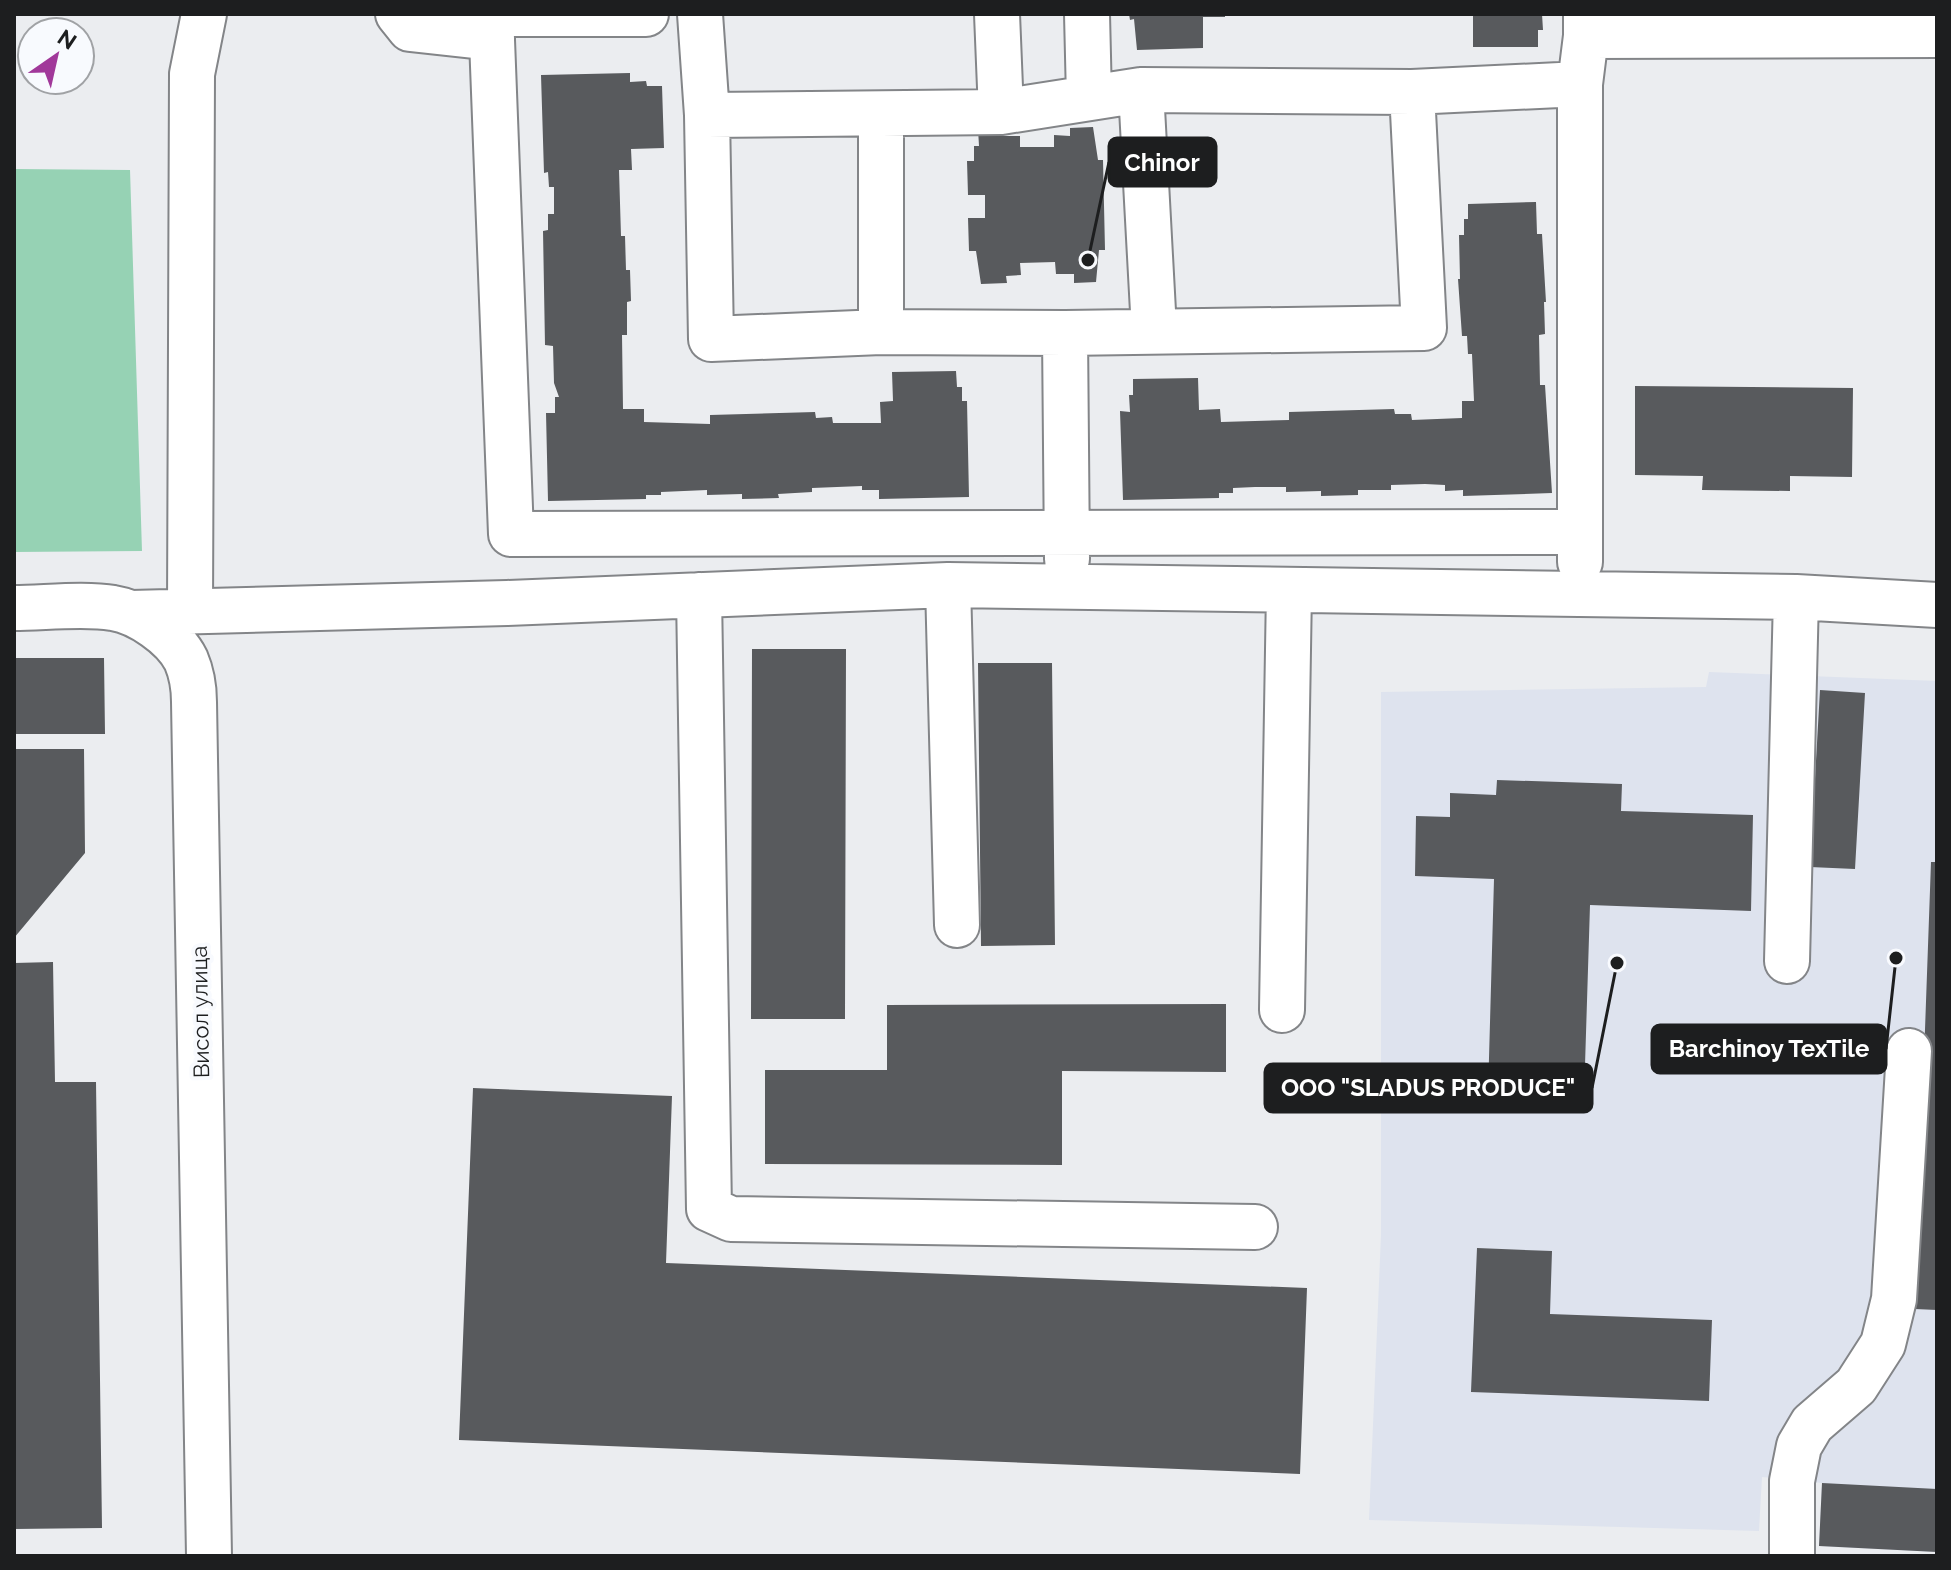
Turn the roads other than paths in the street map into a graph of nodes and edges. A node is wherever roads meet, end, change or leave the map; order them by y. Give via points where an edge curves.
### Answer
1 (204, 14) edge
2 (398, 14) edge
3 (700, 14) edge
4 (997, 14) edge
5 (1087, 14) edge
6 (651, 15) edge
7 (496, 22) edge
8 (1586, 25) edge
9 (1937, 35) edge
10 (1580, 84) junction
11 (1141, 90) junction
12 (1412, 92) junction
13 (1089, 98) junction
14 (1001, 112) junction
15 (881, 114) junction
16 (707, 115) junction
17 (1154, 330) junction
18 (881, 332) junction
19 (1065, 333) junction
20 (1066, 531) junction
21 (1580, 532) junction
22 (511, 534) junction
23 (948, 585) junction
24 (1067, 587) junction
25 (1289, 590) junction
26 (1580, 594) junction
27 (699, 595) junction
28 (1796, 597) junction
29 (507, 603) junction
30 (1937, 605) edge
31 (14, 608) edge
32 (190, 612) junction
33 (131, 613) junction
34 (957, 925) dead end
35 (1787, 961) dead end
36 (1282, 1010) dead end
37 (1909, 1051) dead end
38 (1255, 1227) dead end
39 (209, 1556) edge
40 (1792, 1556) edge

1 - 32 street via 192,74
2 - 7 street via 410,29
3 - 16 street
4 - 14 street
5 - 13 street
6 - 7 street
7 - 22 street
8 - 9 street
8 - 10 street
10 - 12 street
10 - 21 street
11 - 12 street
11 - 13 street
11 - 17 street
12 - 17 street via 1424,328
13 - 14 street
14 - 15 street
15 - 16 street
15 - 18 street
16 - 18 street via 711,339
17 - 19 street
18 - 19 street
19 - 20 street
20 - 21 street
20 - 22 street
20 - 24 street
21 - 26 street
22 - 29 street
23 - 24 street
23 - 27 street
23 - 34 street
24 - 25 street
25 - 26 street
25 - 36 street
26 - 28 street
27 - 29 street
27 - 38 street via 709,1209 731,1219
28 - 30 street
28 - 35 street
29 - 32 street
31 - 33 street, Висол улица via 112,607
32 - 33 street
33 - 39 street, Висол улица via 180,650 194,688
37 - 40 street via 1894,1299 1883,1344 1856,1386 1812,1424 1799,1446 1792,1481

